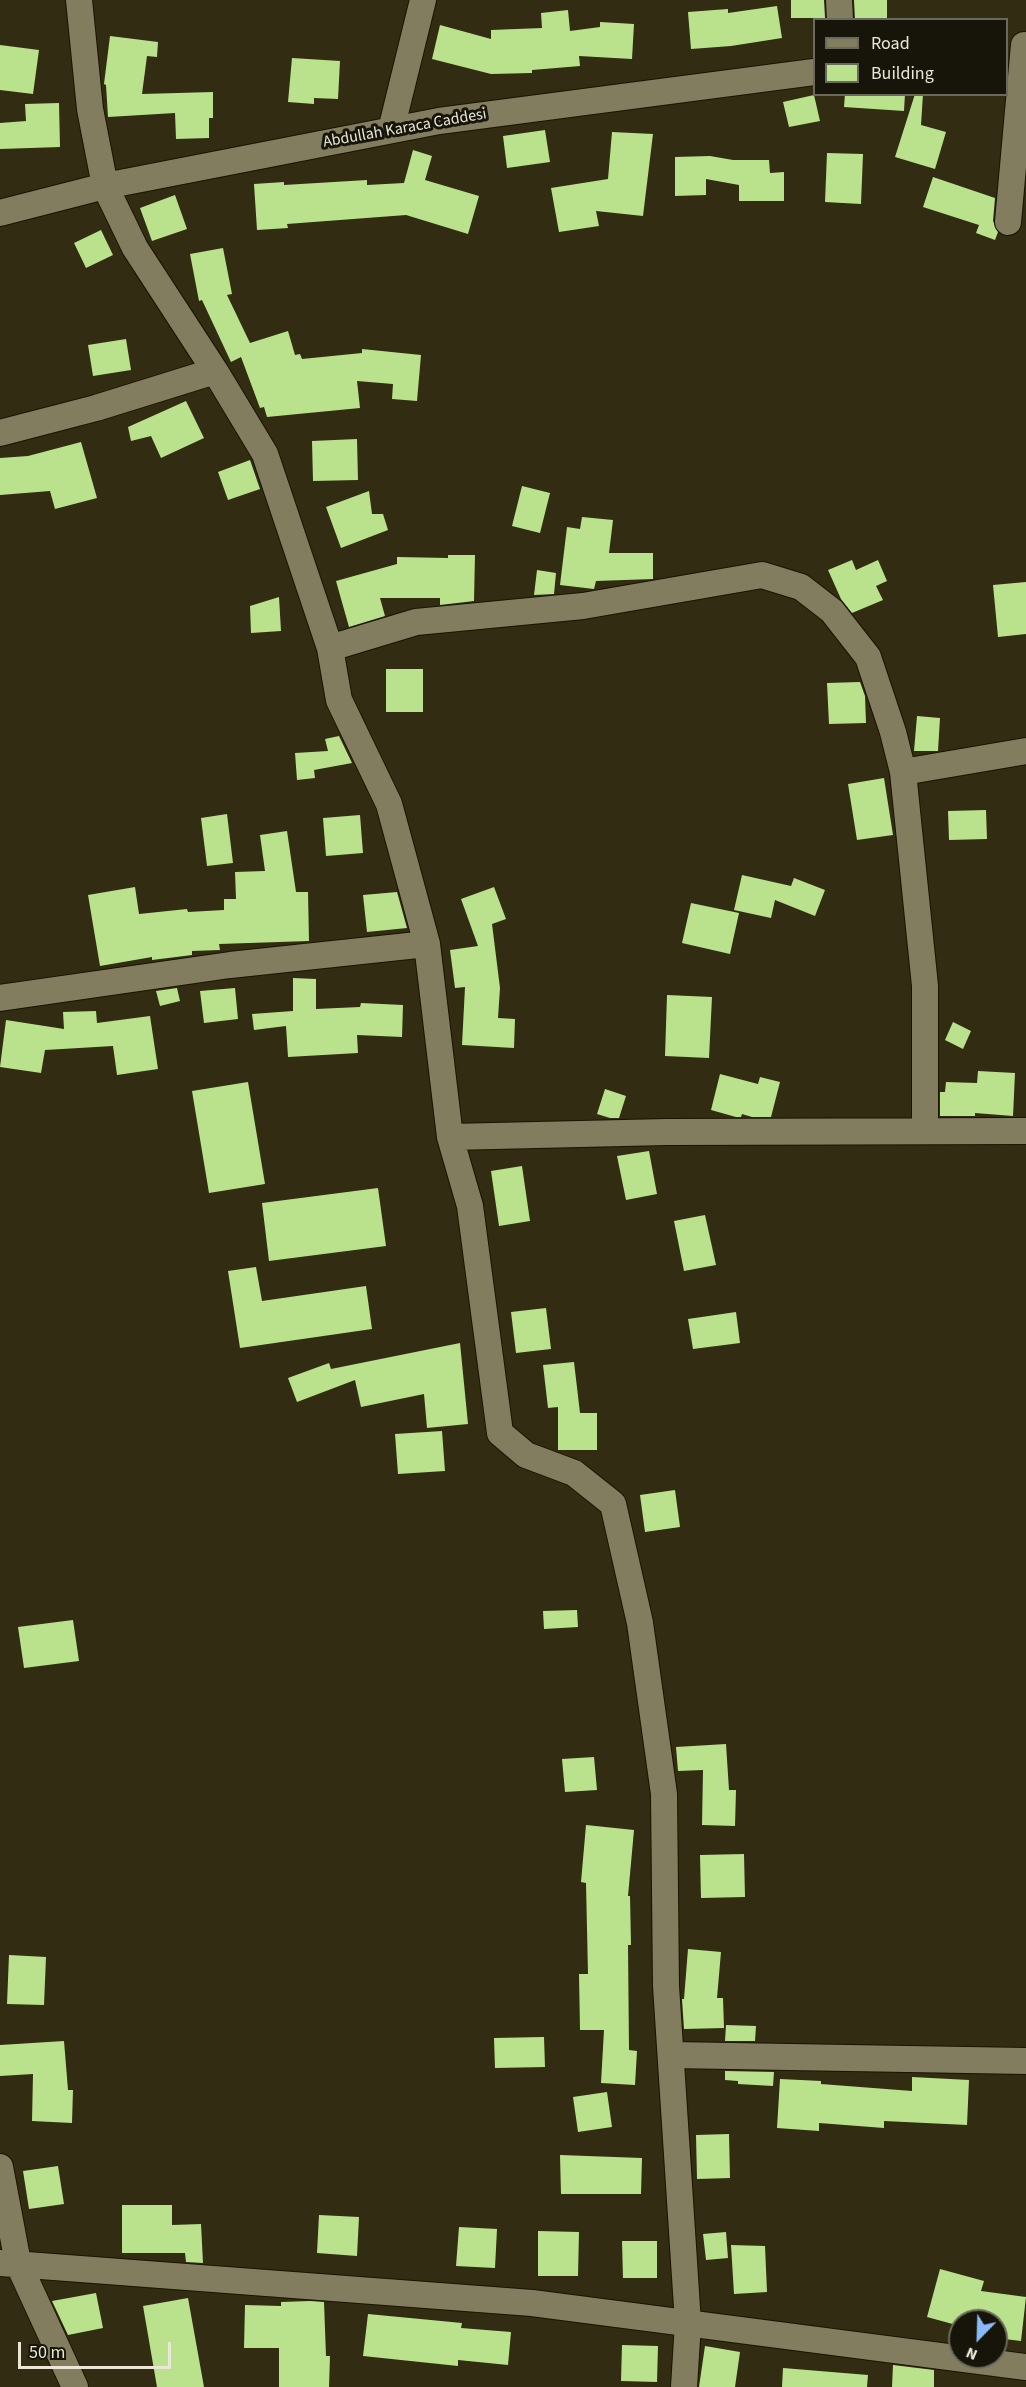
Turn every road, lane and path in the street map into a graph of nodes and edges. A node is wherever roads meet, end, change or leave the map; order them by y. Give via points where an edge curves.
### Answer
1 (79, 0) edge
2 (423, 0) edge
3 (839, 0) edge
4 (840, 18) edge
5 (1019, 45) edge
6 (813, 72) edge
7 (391, 130) junction
8 (105, 186) junction
9 (0, 213) edge
10 (1008, 222) dead end
11 (215, 371) junction
12 (0, 433) edge
13 (330, 648) junction
14 (1026, 751) edge
15 (903, 772) junction
16 (427, 944) junction
17 (0, 998) edge
18 (925, 1131) junction
19 (1026, 1131) edge
20 (450, 1137) junction
21 (671, 2055) junction
22 (1026, 2061) edge
23 (0, 2167) edge
24 (9, 2263) edge
25 (688, 2322) junction
26 (1026, 2367) edge
27 (75, 2387) edge
28 (684, 2387) edge

1 - 8 street via 90,109
2 - 7 street
3 - 4 street
5 - 10 street
6 - 7 street, Abdullah Karaca Caddesi
7 - 8 street, Abdullah Karaca Caddesi
8 - 9 street, Abdullah Karaca Caddesi
8 - 11 street via 135,248
11 - 12 street
11 - 13 street via 265,454
13 - 15 street via 416,622 583,606 762,575 801,587 832,611 868,657
13 - 16 street via 339,700 389,804
14 - 15 street
15 - 18 street via 925,986
16 - 17 street via 230,965
16 - 20 street
18 - 19 street
18 - 20 street
20 - 21 street via 470,1206 500,1433 526,1455 574,1473 613,1504 640,1623 664,1794 666,1986
21 - 22 street
21 - 25 street
23 - 24 street
24 - 25 street via 532,2302
24 - 27 street
25 - 26 street
25 - 28 street

